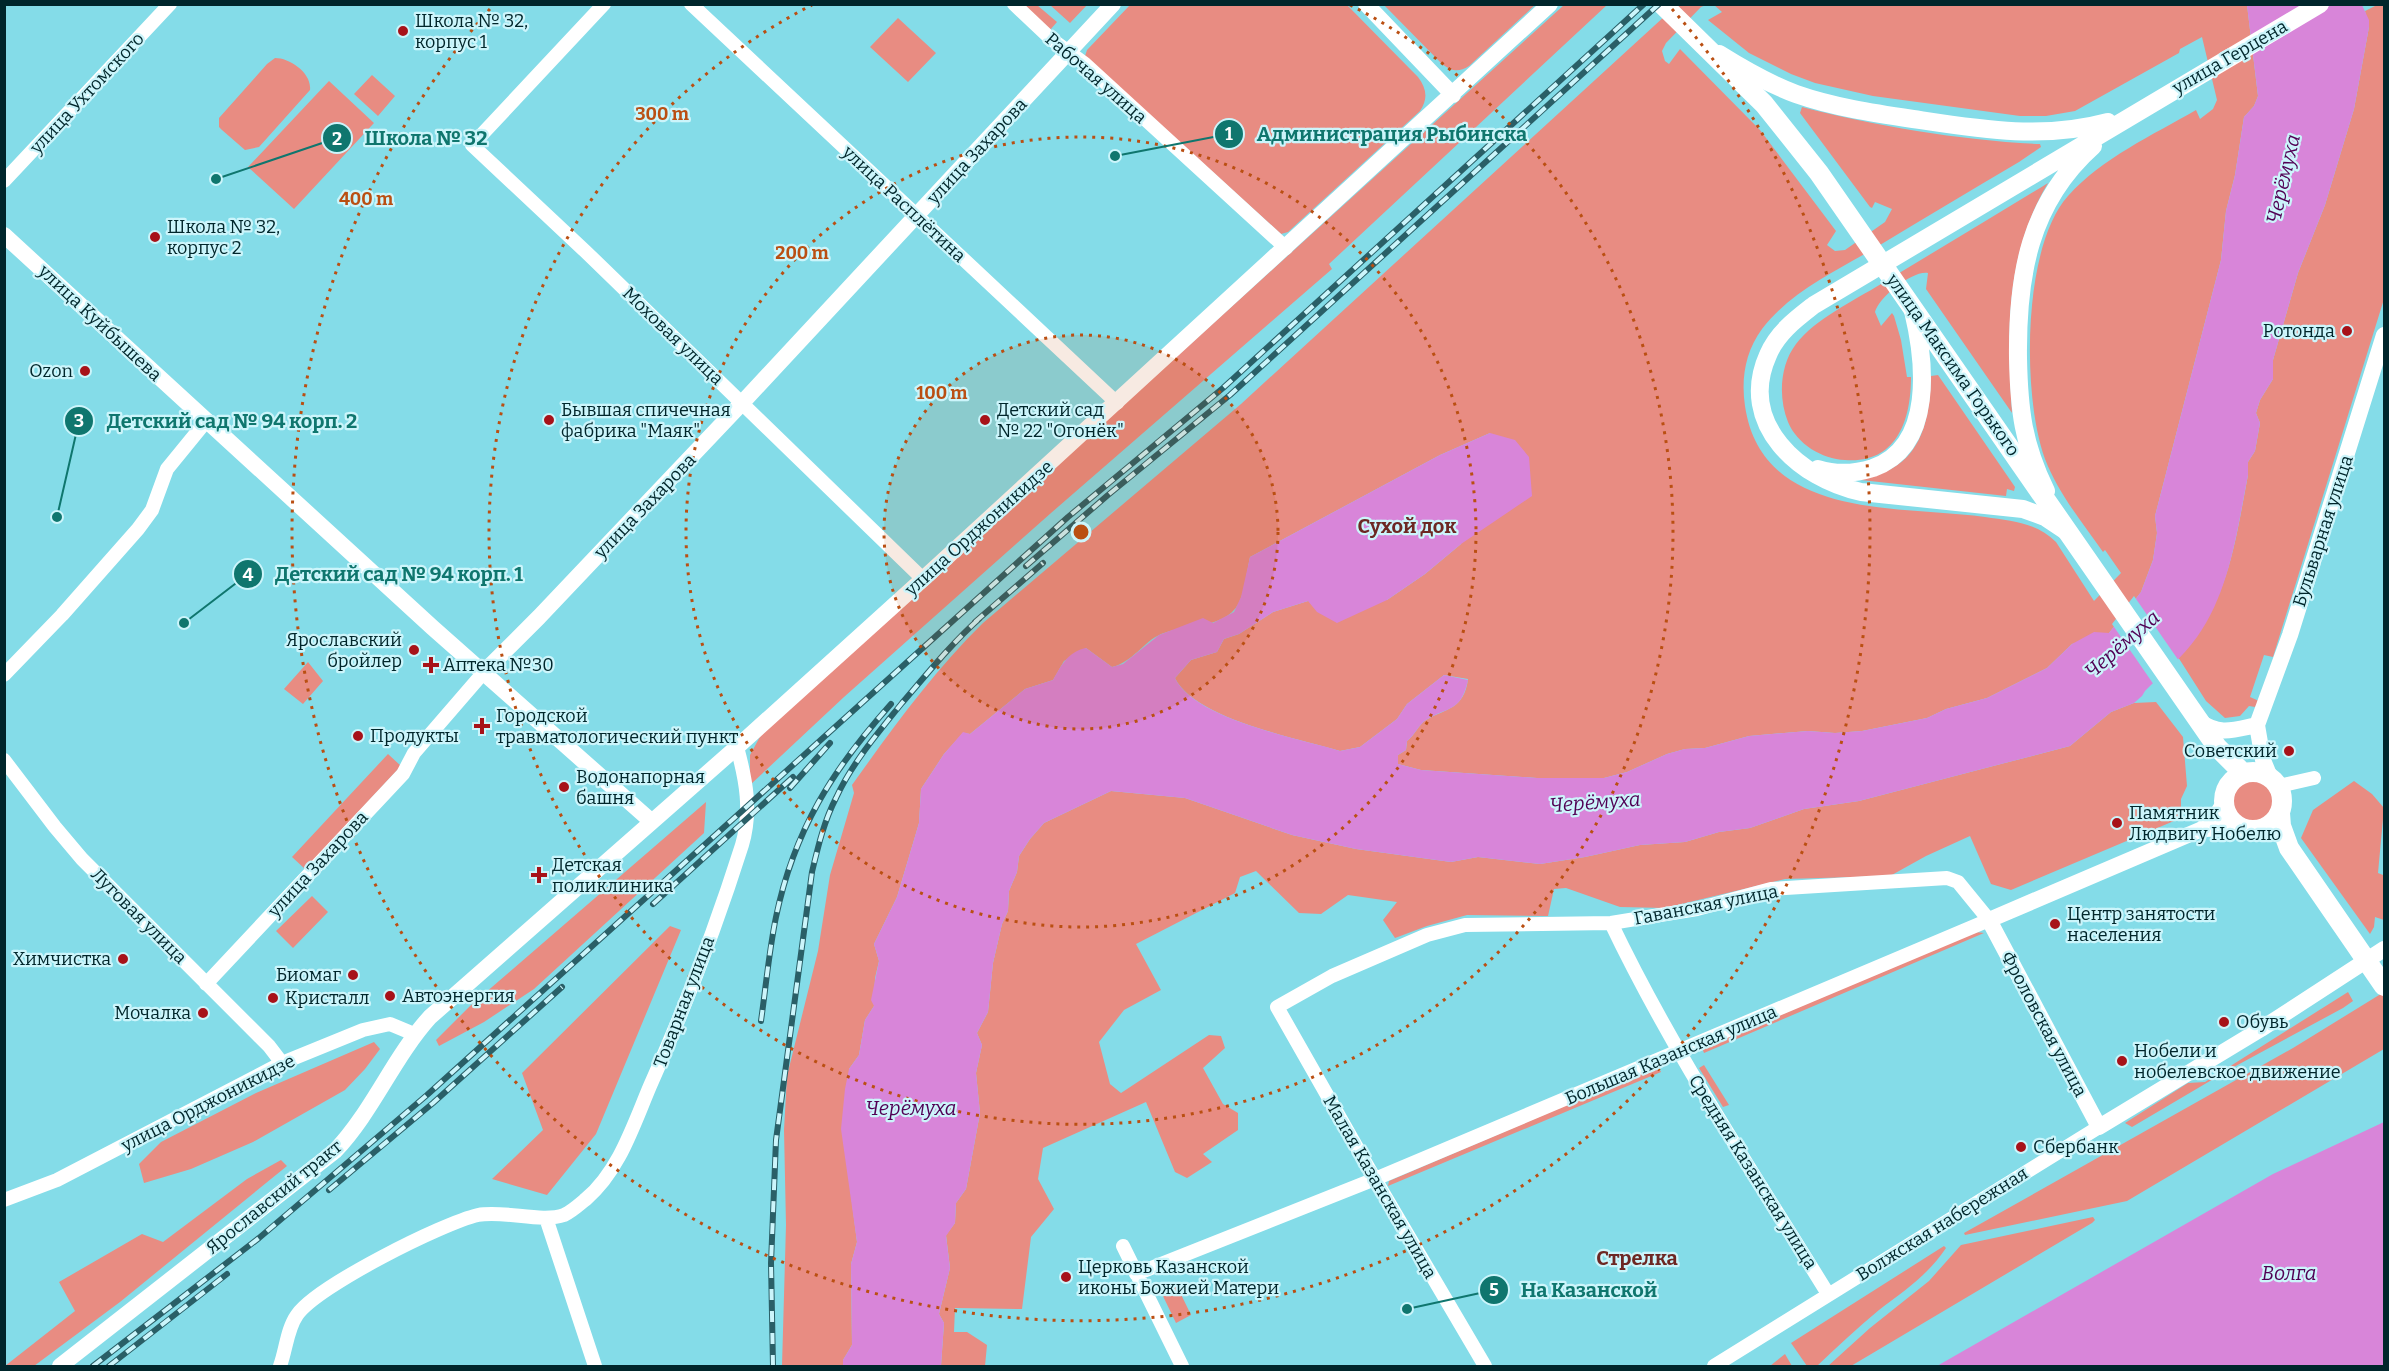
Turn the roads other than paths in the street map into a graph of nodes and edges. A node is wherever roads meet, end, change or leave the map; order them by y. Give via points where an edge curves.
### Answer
1 (170, 4) edge
2 (604, 4) edge
3 (691, 4) edge
4 (1014, 4) edge
5 (1113, 4) edge
6 (1366, 4) edge
7 (1550, 4) edge
8 (1662, 4) edge
9 (2320, 4) edge
10 (1693, 35) junction
11 (1069, 52) junction
12 (1453, 95) junction
13 (2140, 110) junction
14 (4, 182) edge
15 (917, 216) junction
16 (4, 235) edge
17 (1286, 248) junction
18 (1909, 301) junction
19 (2385, 335) edge
20 (1116, 403) junction
21 (742, 404) junction
22 (207, 420) junction
23 (1776, 441) junction
24 (2072, 537) junction
25 (923, 579) junction
26 (484, 672) junction
27 (4, 675) edge
28 (2194, 713) junction
29 (2257, 725) junction
30 (737, 747) junction
31 (4, 760) edge
32 (2237, 778) junction
33 (2314, 778) dead end
34 (2274, 782) junction
35 (2224, 803) junction
36 (2280, 813) junction
37 (651, 821) junction
38 (2202, 828) junction
39 (2251, 829) junction
40 (2289, 848) junction
41 (1989, 920) junction
42 (1611, 923) junction
43 (2385, 949) edge
44 (206, 984) junction
45 (2385, 986) edge
46 (454, 995) joint
47 (1277, 1007) joint
48 (414, 1034) junction
49 (1678, 1052) junction
50 (282, 1063) junction
51 (2099, 1127) junction
52 (1375, 1179) junction
53 (4, 1200) edge
54 (546, 1218) junction
55 (1123, 1246) dead end
56 (1136, 1274) junction
57 (1828, 1294) junction
58 (60, 1366) edge
59 (280, 1366) edge
60 (595, 1366) edge
61 (1182, 1366) edge
62 (1485, 1366) edge
63 (1714, 1366) edge

1 - 14 street, улица Ухтомского
2 - 21 street, Моховая улица via 472,145
3 - 15 street, улица Расплётина
4 - 11 street, Рабочая улица
5 - 11 street, улица Захарова
6 - 12 street
7 - 12 street, улица Орджоникидзе
8 - 10 main road, улица Максима Горького
9 - 13 main road, улица Герцена
10 - 13 main road via 1785,90 1870,112 1976,129 2032,133 2079,129
10 - 18 main road, улица Максима Горького via 1775,117
11 - 15 street, улица Захарова
11 - 17 street, Рабочая улица
12 - 17 street, улица Орджоникидзе
13 - 23 main road via 1824,299 1791,323 1768,354 1761,383 1763,412
13 - 24 main road via 2086,153 2056,188 2035,229 2023,277 2018,335 2023,431 2041,480
15 - 20 street, улица Расплётина
15 - 21 street, улица Захарова
16 - 22 street, улица Куйбышева
17 - 20 street, улица Орджоникидзе
18 - 23 main road via 1921,353 1921,399 1912,432 1898,452 1862,471 1830,473 1805,464
18 - 24 main road, улица Максима Горького
19 - 29 street, Бульварная улица via 2290,635
20 - 25 street, улица Орджоникидзе
21 - 25 street, Моховая улица
21 - 26 street, улица Захарова
22 - 26 street, улица Куйбышева
22 - 27 street via 167,469 152,510 138,529
23 - 24 main road via 1808,471 1842,488 2023,509 2050,520
24 - 28 main road, улица Максима Горького
25 - 30 street, улица Орджоникидзе
26 - 37 street, улица Куйбышева
26 - 44 street, улица Захарова via 414,753 403,774
28 - 29 street via 2208,727 2222,732
28 - 32 main road, улица Максима Горького
29 - 34 street via 2264,760
30 - 37 street, улица Орджоникидзе
30 - 54 street, Товарная улица via 745,776 747,830 669,1044 609,1175 564,1215
31 - 44 street, Луговая улица via 68,843
32 - 34 main road via 2260,772
32 - 35 main road via 2225,792
33 - 34 street
34 - 36 main road via 2283,801
35 - 38 street via 2214,819
35 - 39 main road via 2230,820
36 - 39 main road via 2272,824
36 - 40 main road
37 - 46 street, улица Орджоникидзе
38 - 39 street
38 - 41 street, Большая Казанская улица
39 - 40 main road via 2272,834
40 - 45 main road
41 - 42 street, Гаванская улица via 1958,882 1947,878 1771,889 1697,909
41 - 49 street, Большая Казанская улица
41 - 51 street, Фроловская улица
42 - 47 street, Гаванская улица via 1465,925 1427,935 1332,976
42 - 49 street, Средняя Казанская улица
43 - 51 street, Волжская набережная
44 - 50 street, Луговая улица
46 - 48 street, Ярославский тракт
47 - 52 street, Малая Казанская улица
48 - 50 street, улица Орджоникидзе via 390,1024 363,1030
48 - 58 street, Ярославский тракт via 335,1151
49 - 52 street, Большая Казанская улица
49 - 57 street, Средняя Казанская улица
50 - 53 street, улица Орджоникидзе via 67,1175
51 - 57 street, Волжская набережная
52 - 56 street, Большая Казанская улица
52 - 62 street, Малая Казанская улица
54 - 59 street via 480,1215 445,1226 368,1265 313,1299 297,1315
54 - 60 street
55 - 56 street
56 - 61 street
57 - 63 street, Волжская набережная

